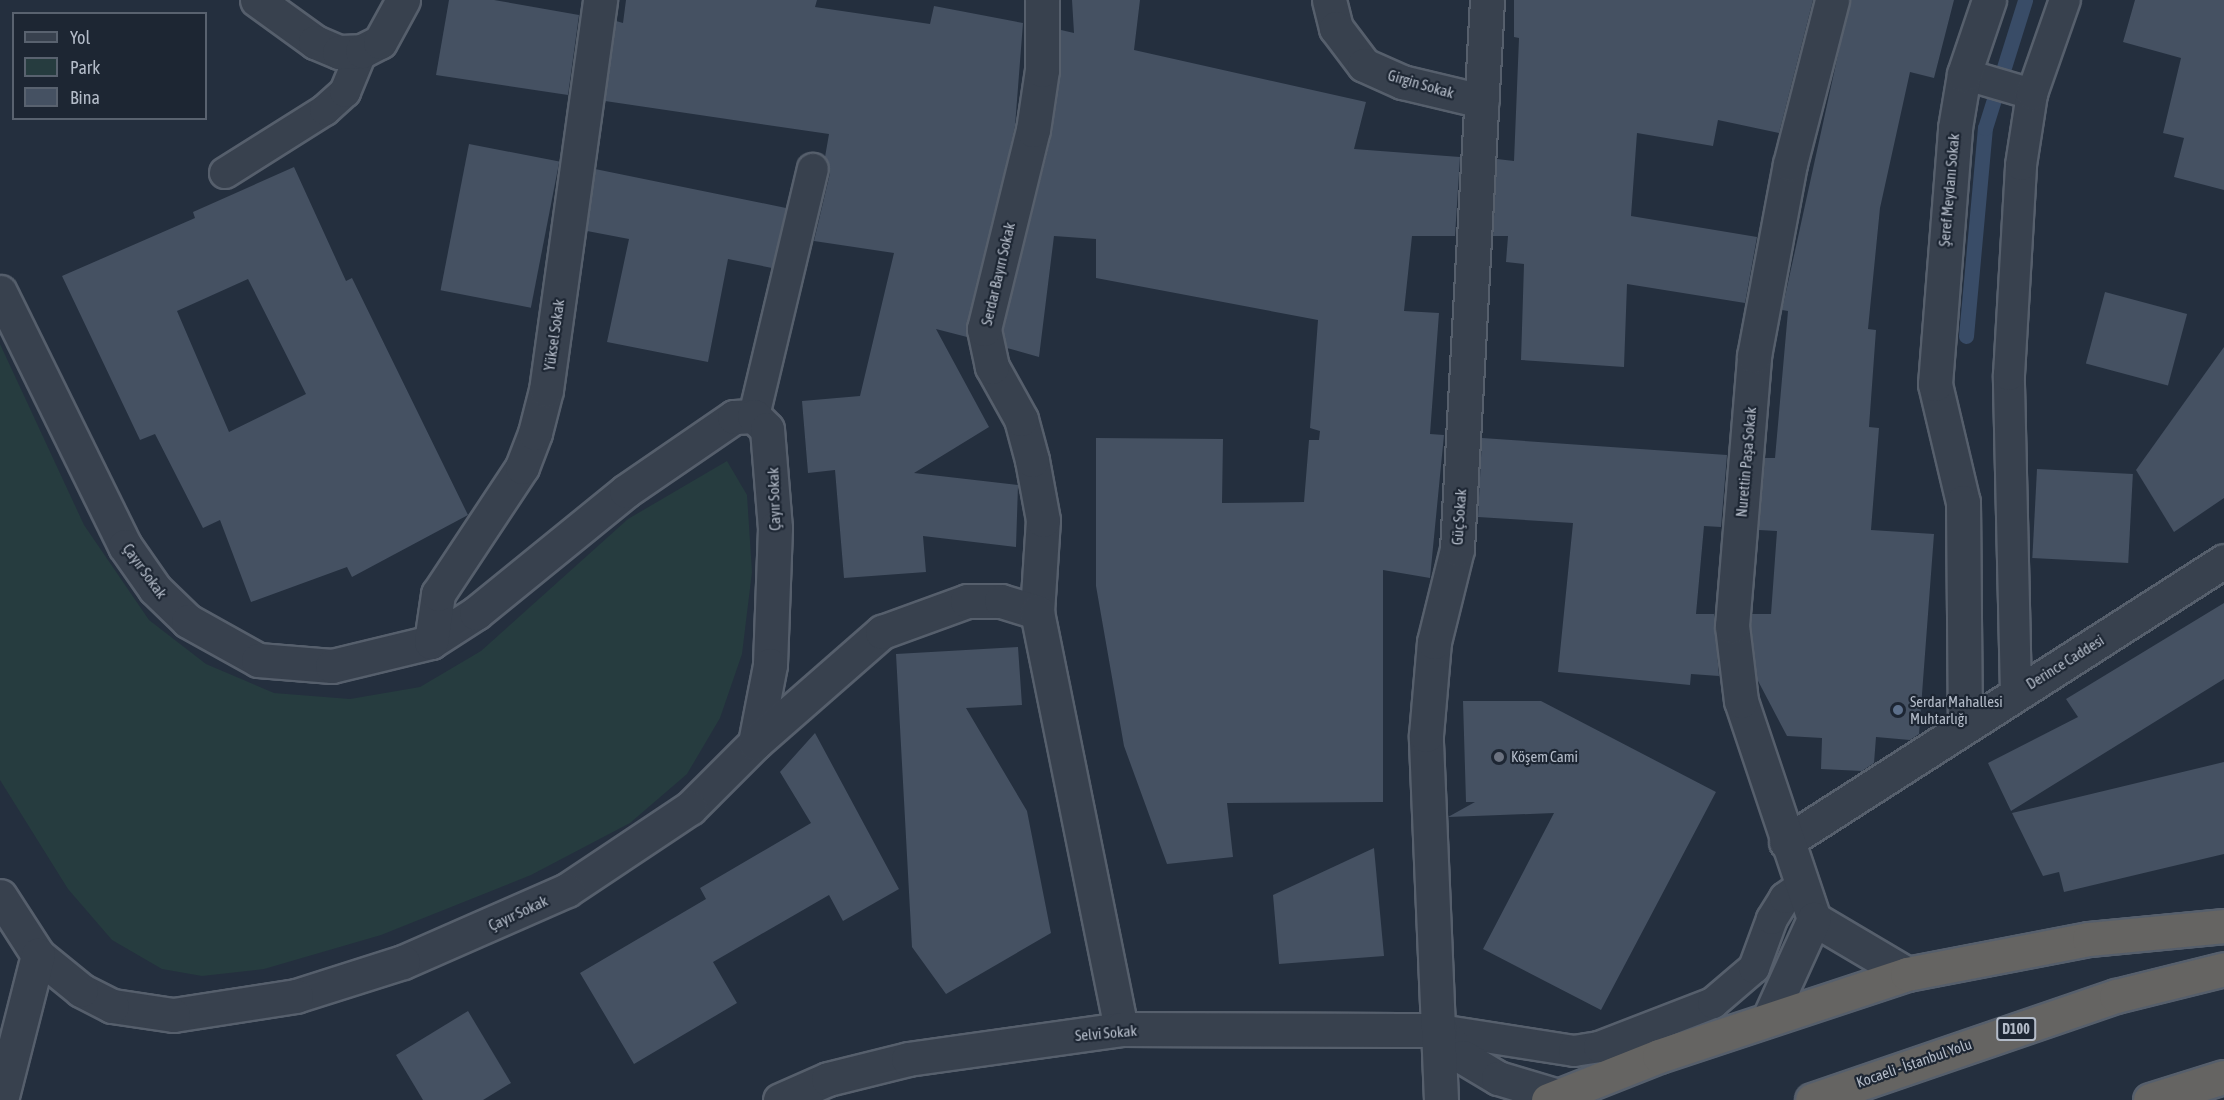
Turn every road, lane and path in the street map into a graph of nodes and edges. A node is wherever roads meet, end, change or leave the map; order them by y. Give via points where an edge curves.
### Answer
1 (257, 0) edge
2 (404, 0) edge
3 (600, 0) edge
4 (1042, 0) edge
5 (1329, 0) edge
6 (1487, 0) edge
7 (1832, 0) edge
8 (1989, 0) edge
9 (2065, 0) edge
10 (294, 10) edge
11 (362, 51) junction
12 (1967, 74) junction
13 (2030, 94) junction
14 (1482, 101) junction
15 (813, 170) dead end
16 (225, 173) dead end
17 (0, 292) edge
18 (754, 416) junction
19 (2224, 561) edge
20 (1037, 612) junction
21 (431, 642) junction
22 (2016, 693) junction
23 (1965, 725) junction
24 (756, 743) junction
25 (1786, 842) junction
26 (1800, 887) junction
27 (0, 896) edge
28 (1814, 919) junction
29 (2224, 926) edge
30 (38, 955) junction
31 (2224, 969) edge
32 (1906, 974) junction
33 (1769, 1018) junction
34 (1121, 1029) junction
35 (1440, 1030) junction
36 (2224, 1077) edge
37 (1553, 1098) edge
38 (2, 1100) edge
39 (780, 1100) edge
40 (1441, 1100) edge
41 (1812, 1100) edge
42 (2150, 1100) edge

1 - 10 street
2 - 11 street via 380,42
3 - 21 street, Yüksel Sokak via 538,422 522,467 438,594
4 - 20 street, Serdar Bayırı Sokak via 1042,70 1034,130 984,329 992,367 1021,419 1034,470 1043,520
5 - 14 street, Girgin Sokak via 1336,28 1364,64 1402,82
6 - 14 street, Güç Sokak
7 - 25 street, Nurettin Paşa Sokak via 1790,164 1754,356 1732,626 1741,701
8 - 12 street, Şeref Meydanı Sokak
9 - 13 lane
10 - 11 street via 315,42 339,52
11 - 16 lane via 345,92 326,110
12 - 13 lane
12 - 23 street, Şeref Meydanı Sokak via 1948,179 1935,384 1963,502
13 - 22 lane via 2020,165 2009,375
14 - 35 street, Güç Sokak via 1457,549 1434,642 1426,725 1426,826
15 - 18 lane
17 - 21 street, Çayır Sokak via 125,546 155,589 188,621 258,660 294,665 332,666
18 - 21 street, Çayır Sokak via 734,417 708,433
18 - 24 street, Çayır Sokak via 769,439 776,528 770,664
19 - 22 street, Derince Caddesi
20 - 24 street via 1001,601 967,601 882,632
20 - 34 street, Serdar Bayırı Sokak
22 - 23 street, Derince Caddesi
23 - 25 street, Derince Caddesi
24 - 30 street, Çayır Sokak via 690,808 567,890 403,962 296,996 232,1010 146,1014 112,1006 81,990
25 - 26 street, Nurettin Paşa Sokak
26 - 28 street, Nurettin Paşa Sokak
26 - 35 lane via 1785,898 1772,920 1754,968 1713,1003 1599,1047 1574,1051
27 - 30 street, Çayır Sokak
28 - 32 street
28 - 33 street
29 - 32 highway via 2089,939
30 - 38 street
31 - 41 highway, Kocaeli - İstanbul Yolu / D100 via 2116,996
32 - 33 highway
33 - 37 highway
34 - 35 street, Selvi Sokak
34 - 39 street, Selvi Sokak via 908,1059 828,1079
35 - 37 street via 1463,1057 1498,1078
35 - 40 street, Güç Sokak
36 - 42 highway

